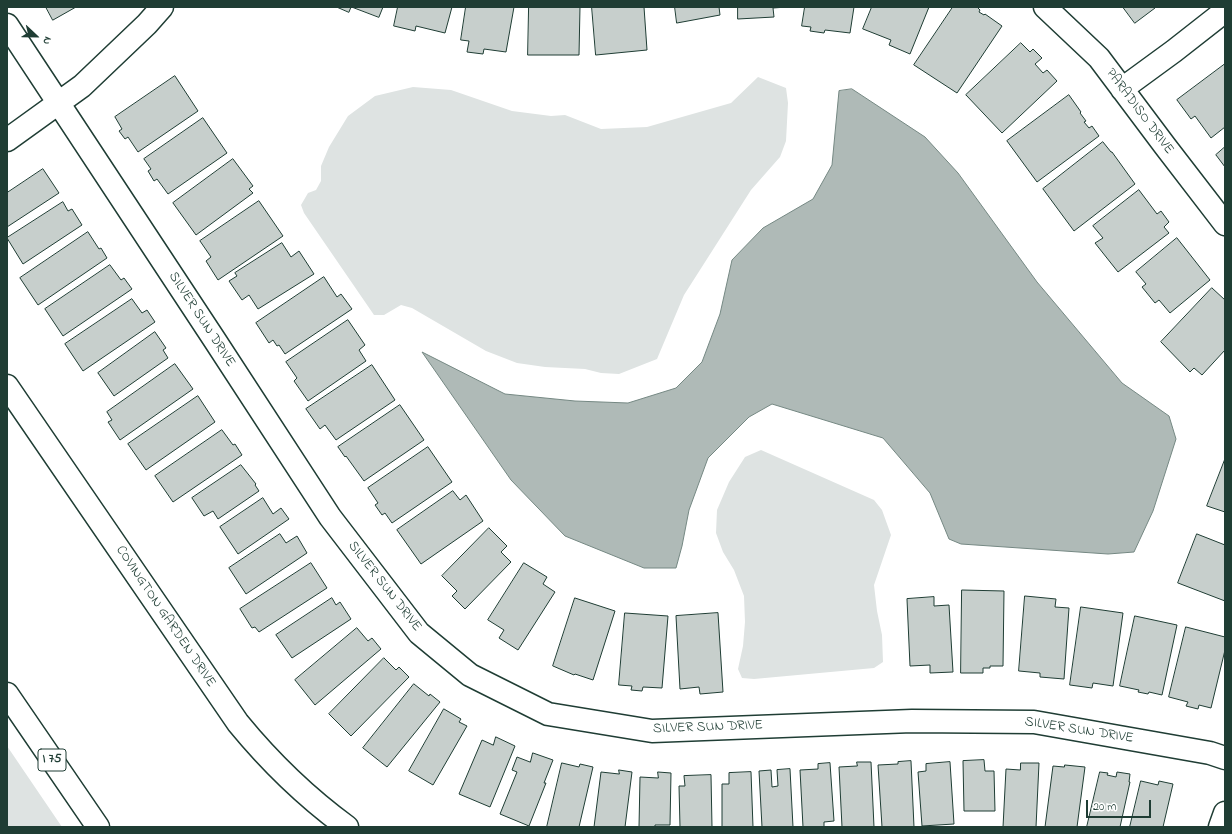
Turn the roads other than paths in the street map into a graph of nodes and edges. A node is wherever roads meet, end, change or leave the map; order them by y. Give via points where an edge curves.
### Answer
1 (162, 7) edge
2 (1045, 7) edge
3 (1225, 11) edge
4 (7, 25) edge
5 (1122, 89) junction
6 (58, 104) junction
7 (7, 140) edge
8 (1225, 224) edge
9 (7, 386) edge
10 (7, 694) edge
11 (1225, 758) edge
12 (1225, 813) edge
13 (98, 827) edge
14 (347, 827) edge
15 (1220, 827) edge

1 - 6 main road via 82,86
2 - 5 main road, PARADISO DRIVE via 1099,58
3 - 5 main road
4 - 6 main road, SILVER SUN DRIVE
5 - 8 main road, PARADISO DRIVE
6 - 7 main road
6 - 11 main road, SILVER SUN DRIVE via 330,517 420,633 470,675 548,714 652,731 912,721 1034,722 1210,753
9 - 14 main road, COVINGTON GARDEN DRIVE via 238,723 264,755 330,815
10 - 13 main road, I 75
12 - 15 main road

